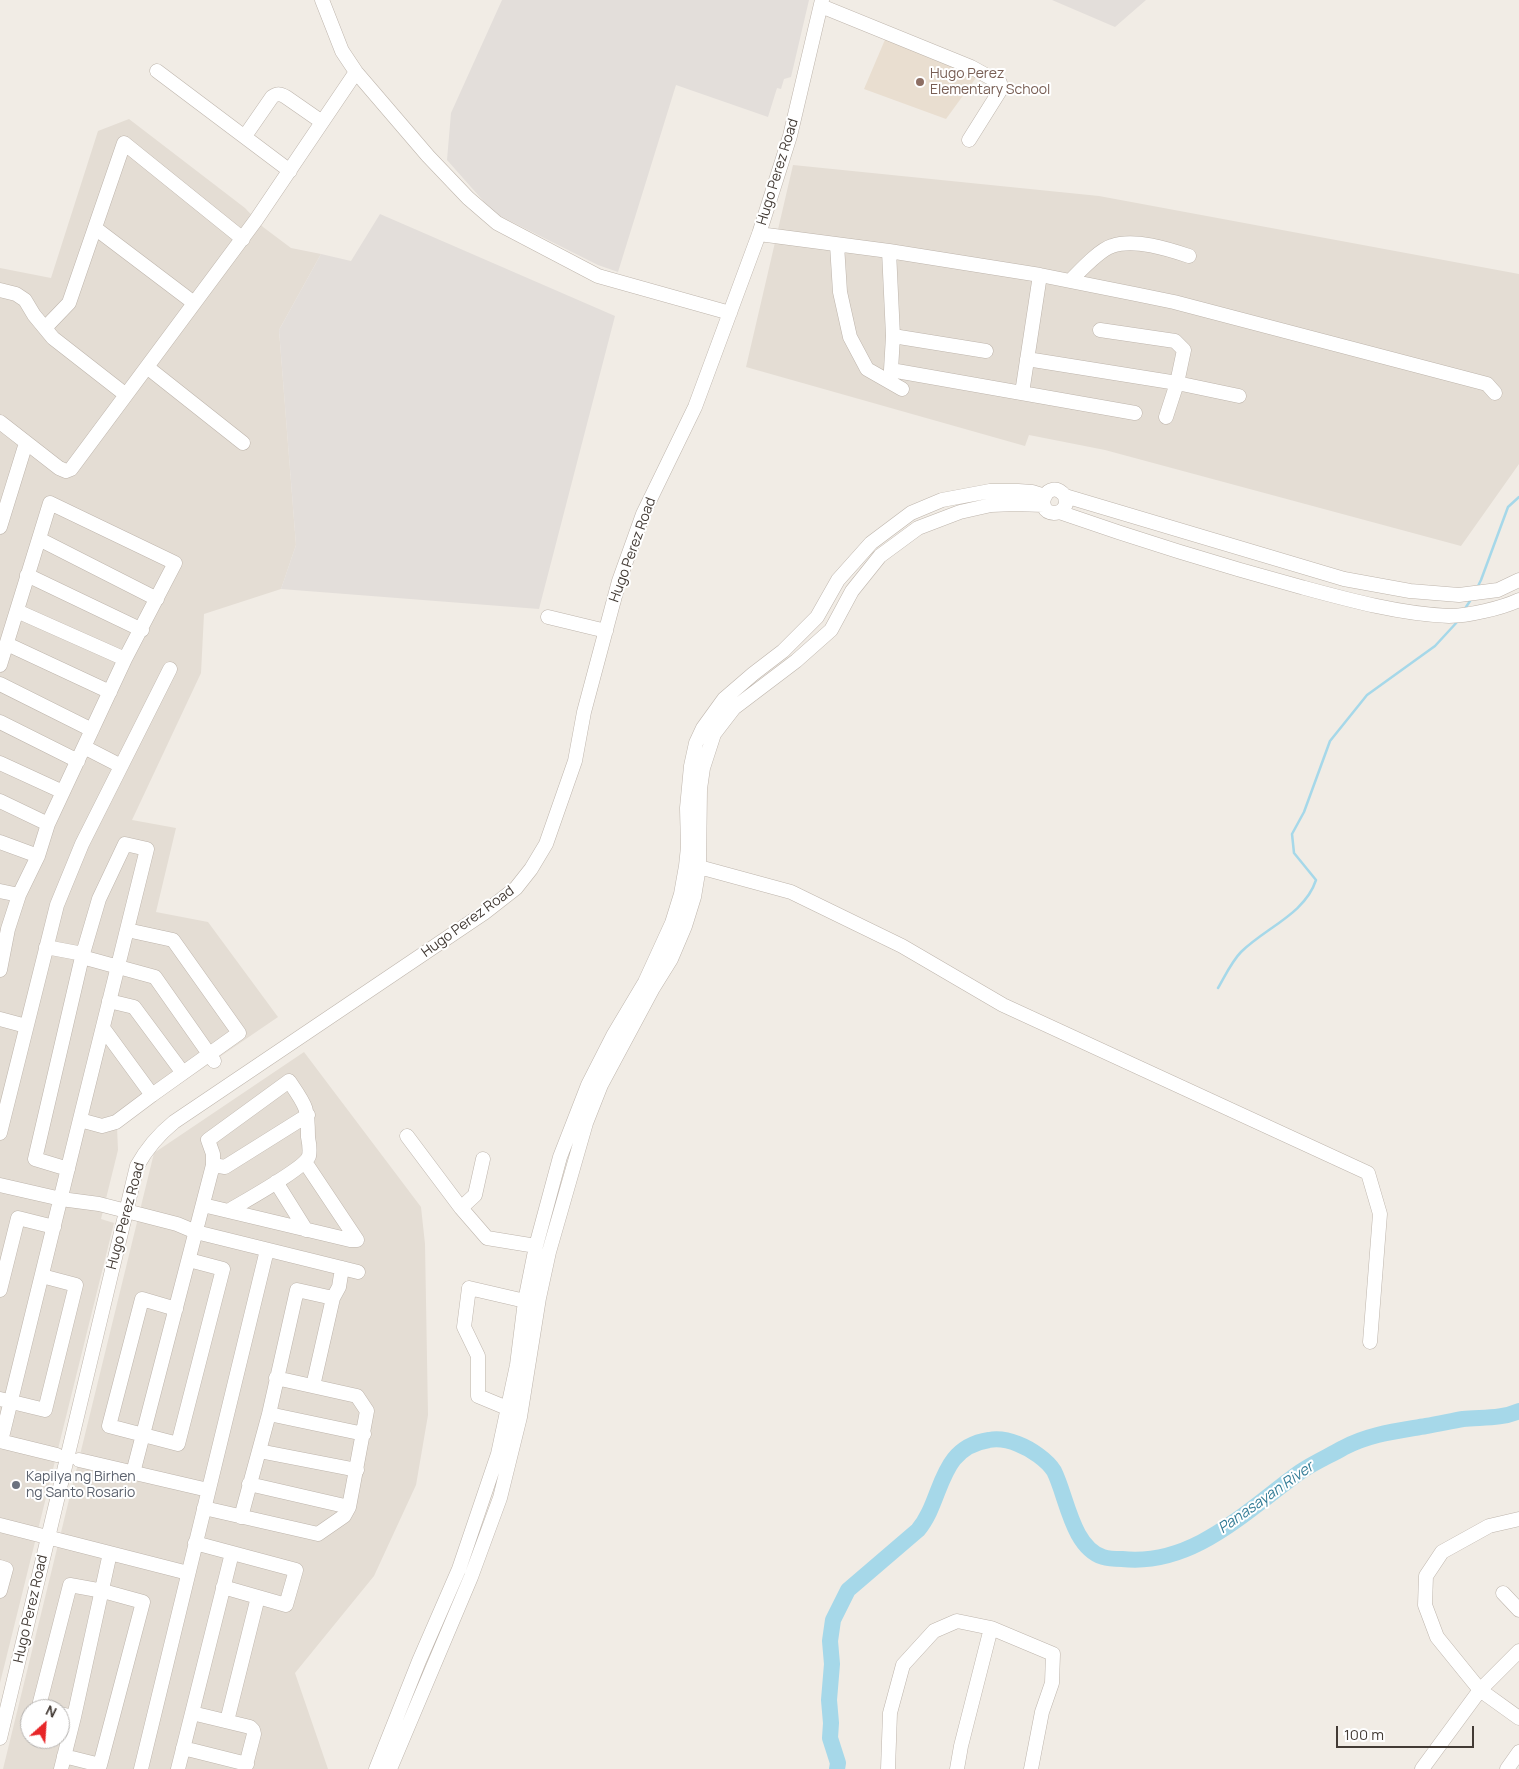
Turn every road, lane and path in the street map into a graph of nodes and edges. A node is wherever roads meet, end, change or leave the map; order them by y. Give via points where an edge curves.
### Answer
1 (322, 0) edge
2 (821, 3) edge
3 (157, 71) dead end
4 (356, 72) junction
5 (322, 122) junction
6 (245, 136) junction
7 (969, 140) dead end
8 (290, 171) junction
9 (95, 228) junction
10 (758, 234) junction
11 (242, 239) junction
12 (837, 245) junction
13 (889, 251) junction
14 (1189, 256) dead end
15 (1040, 275) junction
16 (1070, 281) junction
17 (0, 290) edge
18 (194, 303) junction
19 (730, 313) junction
20 (45, 328) junction
21 (1100, 330) dead end
22 (893, 336) junction
23 (986, 351) dead end
24 (1027, 359) junction
25 (147, 367) junction
26 (1177, 383) junction
27 (902, 389) dead end
28 (1022, 393) junction
29 (1495, 393) dead end
30 (126, 395) junction
31 (1238, 396) dead end
32 (1135, 413) dead end
33 (1166, 417) dead end
34 (0, 422) edge
35 (26, 442) junction
36 (243, 444) dead end
37 (1065, 496) junction
38 (1044, 500) junction
39 (1059, 512) junction
40 (0, 527) edge
41 (39, 539) junction
42 (27, 575) junction
43 (1519, 580) edge
44 (157, 599) junction
45 (1519, 600) edge
46 (17, 611) junction
47 (548, 617) dead end
48 (142, 630) junction
49 (606, 631) junction
50 (7, 644) junction
51 (125, 659) junction
52 (0, 666) edge
53 (170, 669) dead end
54 (0, 684) edge
55 (110, 692) junction
56 (0, 722) edge
57 (92, 730) junction
58 (709, 731) junction
59 (84, 748) junction
60 (78, 761) junction
61 (0, 763) edge
62 (121, 766) junction
63 (63, 792) junction
64 (0, 801) edge
65 (48, 824) junction
66 (0, 842) edge
67 (38, 856) junction
68 (693, 867) junction
69 (0, 891) edge
70 (19, 895) junction
71 (4, 928) edge
72 (127, 930) junction
73 (46, 947) junction
74 (82, 956) junction
75 (1, 966) edge
76 (118, 967) junction
77 (109, 1002) junction
78 (0, 1019) edge
79 (26, 1026) junction
80 (103, 1028) junction
81 (212, 1058) junction
82 (183, 1073) junction
83 (152, 1095) junction
84 (308, 1115) junction
85 (80, 1120) junction
86 (0, 1133) edge
87 (407, 1136) dead end
88 (483, 1159) dead end
89 (305, 1162) junction
90 (214, 1165) junction
91 (68, 1169) junction
92 (276, 1182) junction
93 (0, 1185) edge
94 (60, 1199) junction
95 (203, 1205) junction
96 (461, 1208) junction
97 (230, 1210) junction
98 (125, 1215) junction
99 (54, 1227) junction
100 (306, 1230) junction
101 (196, 1232) junction
102 (536, 1246) junction
103 (267, 1250) junction
104 (189, 1260) junction
105 (342, 1268) junction
106 (358, 1272) dead end
107 (42, 1276) junction
108 (0, 1290) edge
109 (333, 1298) junction
110 (525, 1301) junction
111 (176, 1308) junction
112 (1370, 1342) dead end
113 (276, 1378) junction
114 (313, 1386) junction
115 (5, 1401) edge
116 (508, 1408) junction
117 (269, 1414) junction
118 (364, 1434) junction
119 (143, 1435) junction
120 (0, 1441) edge
121 (259, 1451) junction
122 (57, 1455) dead end
123 (79, 1460) dead end
124 (356, 1470) junction
125 (133, 1472) junction
126 (249, 1484) junction
127 (208, 1490) junction
128 (349, 1507) junction
129 (204, 1508) junction
130 (242, 1517) junction
131 (1519, 1519) edge
132 (0, 1525) edge
133 (48, 1537) junction
134 (196, 1543) junction
135 (110, 1552) junction
136 (232, 1553) junction
137 (0, 1567) edge
138 (188, 1572) junction
139 (223, 1587) junction
140 (0, 1591) edge
141 (102, 1591) junction
142 (1503, 1593) dead end
143 (258, 1597) junction
144 (1519, 1610) edge
145 (991, 1628) junction
146 (1519, 1651) edge
147 (1480, 1690) junction
148 (41, 1699) edge
149 (192, 1713) junction
150 (70, 1716) edge
151 (74, 1717) junction
152 (1519, 1718) edge
153 (227, 1721) junction
154 (0, 1738) edge
155 (183, 1748) junction
156 (1519, 1752) edge
157 (63, 1762) edge
158 (246, 1767) edge
159 (140, 1769) edge
160 (178, 1769) edge
161 (376, 1769) edge
162 (390, 1769) edge
163 (888, 1769) edge
164 (957, 1769) edge
165 (1031, 1769) edge
166 (1422, 1769) edge
167 (1507, 1769) edge

1 - 4 street via 342,51
2 - 7 street via 971,67 1000,83 1001,89
2 - 10 street, Hugo Perez Road via 790,136
3 - 6 street
4 - 5 street
4 - 19 street via 428,156 496,223 598,276
5 - 6 street via 280,94 270,101
5 - 8 street
6 - 8 street
8 - 11 street
9 - 11 street via 124,143
9 - 18 street
9 - 20 street via 69,303
10 - 12 street
10 - 19 street, Hugo Perez Road
11 - 18 street
12 - 13 street
12 - 27 street via 840,292 850,337 867,369
13 - 15 street
13 - 22 street
14 - 16 street via 1128,243 1111,246 1086,264
15 - 16 street
15 - 24 street
16 - 29 street via 1174,302 1487,384
17 - 20 street via 25,300
18 - 25 street
19 - 49 street, Hugo Perez Road via 695,407 643,514 618,581
20 - 30 street via 53,338
21 - 26 street via 1175,341 1184,350
22 - 23 street
22 - 28 street via 891,370
24 - 26 street
24 - 28 street
25 - 30 street
25 - 36 street
26 - 31 street
26 - 33 street
28 - 32 street
30 - 35 street via 71,469 59,468
34 - 35 street
35 - 40 street
37 - 38 street via 1051,490
37 - 39 street via 1066,504
37 - 43 street via 1344,579 1410,591 1459,595 1498,590
38 - 39 street via 1046,509 1052,513
38 - 58 street via 991,505 960,512 918,528 880,556 852,591 831,630
38 - 58 street via 1025,491 990,491 942,500 911,513 871,542 838,580 817,617 724,699
39 - 45 street via 1250,573 1406,610 1451,616 1503,607
41 - 42 street
41 - 44 street
41 - 44 street via 50,503 175,563
42 - 46 street
42 - 48 street
44 - 48 street
46 - 50 street
46 - 51 street
47 - 49 street
48 - 51 street
49 - 98 street, Hugo Perez Road via 584,712 575,761 546,844 516,888 156,1137 137,1166
50 - 52 street
50 - 55 street
51 - 55 street
53 - 62 street
54 - 57 street
55 - 57 street
56 - 60 street
57 - 59 street
58 - 68 street via 696,742 689,781
59 - 60 street
59 - 62 street
60 - 63 street
61 - 63 street
62 - 73 street via 82,844 57,905
63 - 65 street
64 - 65 street
65 - 67 street
66 - 67 street
67 - 70 street
68 - 102 street via 645,982 588,1085 575,1116
68 - 112 street via 791,892 902,946 1004,1004 1368,1174 1380,1214
68 - 162 street via 694,897 685,926 671,959 601,1085 586,1123 549,1252 520,1417 500,1498 471,1577
69 - 70 street
70 - 71 street
71 - 75 street
72 - 74 street via 147,849 125,844 99,899
72 - 76 street
72 - 81 street via 173,940 239,1033
73 - 74 street
73 - 79 street
74 - 76 street
74 - 91 street via 34,1158
76 - 77 street
76 - 81 street via 155,977
77 - 80 street
77 - 82 street via 134,1007
78 - 79 street
79 - 86 street
80 - 83 street
80 - 85 street
81 - 82 street
82 - 83 street
83 - 85 street via 110,1125
84 - 89 street via 309,1156
84 - 90 street via 225,1167
84 - 90 street via 305,1104 289,1081 208,1140
85 - 91 street
87 - 96 street
88 - 96 street via 475,1195
89 - 92 street
89 - 100 street via 357,1240
90 - 95 street
91 - 94 street
92 - 97 street
92 - 100 street
93 - 94 street
94 - 98 street via 96,1212
94 - 99 street
95 - 97 street
95 - 101 street
96 - 102 street via 487,1238
97 - 100 street
98 - 101 street via 175,1231
98 - 133 street, Hugo Perez Road
99 - 107 street
99 - 108 street via 18,1218
101 - 103 street
101 - 104 street
102 - 110 street
103 - 105 street
103 - 127 street
104 - 111 street
104 - 119 street via 223,1269 178,1444
105 - 106 street
105 - 109 street
107 - 115 street
107 - 115 street via 76,1285 45,1410
109 - 113 street via 296,1290
109 - 114 street
110 - 116 street
110 - 116 street via 469,1288 464,1327 478,1356 478,1396
111 - 119 street
111 - 119 street via 142,1300 139,1308 109,1426
113 - 114 street
113 - 117 street
114 - 118 street via 357,1396 367,1411
115 - 120 street
116 - 161 street via 498,1454 459,1569
117 - 118 street
117 - 121 street
118 - 124 street
119 - 125 street
120 - 122 street
121 - 124 street
121 - 126 street
123 - 125 street
124 - 128 street
125 - 127 street
126 - 128 street
126 - 130 street
127 - 129 street
128 - 130 street via 344,1516 318,1534
129 - 130 street
129 - 134 street
131 - 147 street via 1489,1526 1442,1552 1426,1576 1425,1605 1437,1637
132 - 133 street
133 - 135 street
133 - 154 street, Hugo Perez Road
134 - 136 street
134 - 138 street
135 - 138 street
135 - 141 street
136 - 139 street
136 - 143 street via 296,1570 286,1605
137 - 140 street via 6,1569
138 - 159 street
139 - 143 street
139 - 149 street
141 - 148 street via 70,1585
141 - 151 street
141 - 157 street via 143,1602 100,1765
142 - 144 street
143 - 153 street
145 - 163 street via 957,1621 934,1632 903,1665 890,1713
145 - 164 street
145 - 165 street via 1053,1654 1052,1683 1042,1712
146 - 147 street
147 - 152 street
147 - 166 street
149 - 153 street
149 - 155 street
150 - 151 street
151 - 157 street
153 - 158 street via 253,1730
155 - 158 street
155 - 160 street
156 - 167 street

